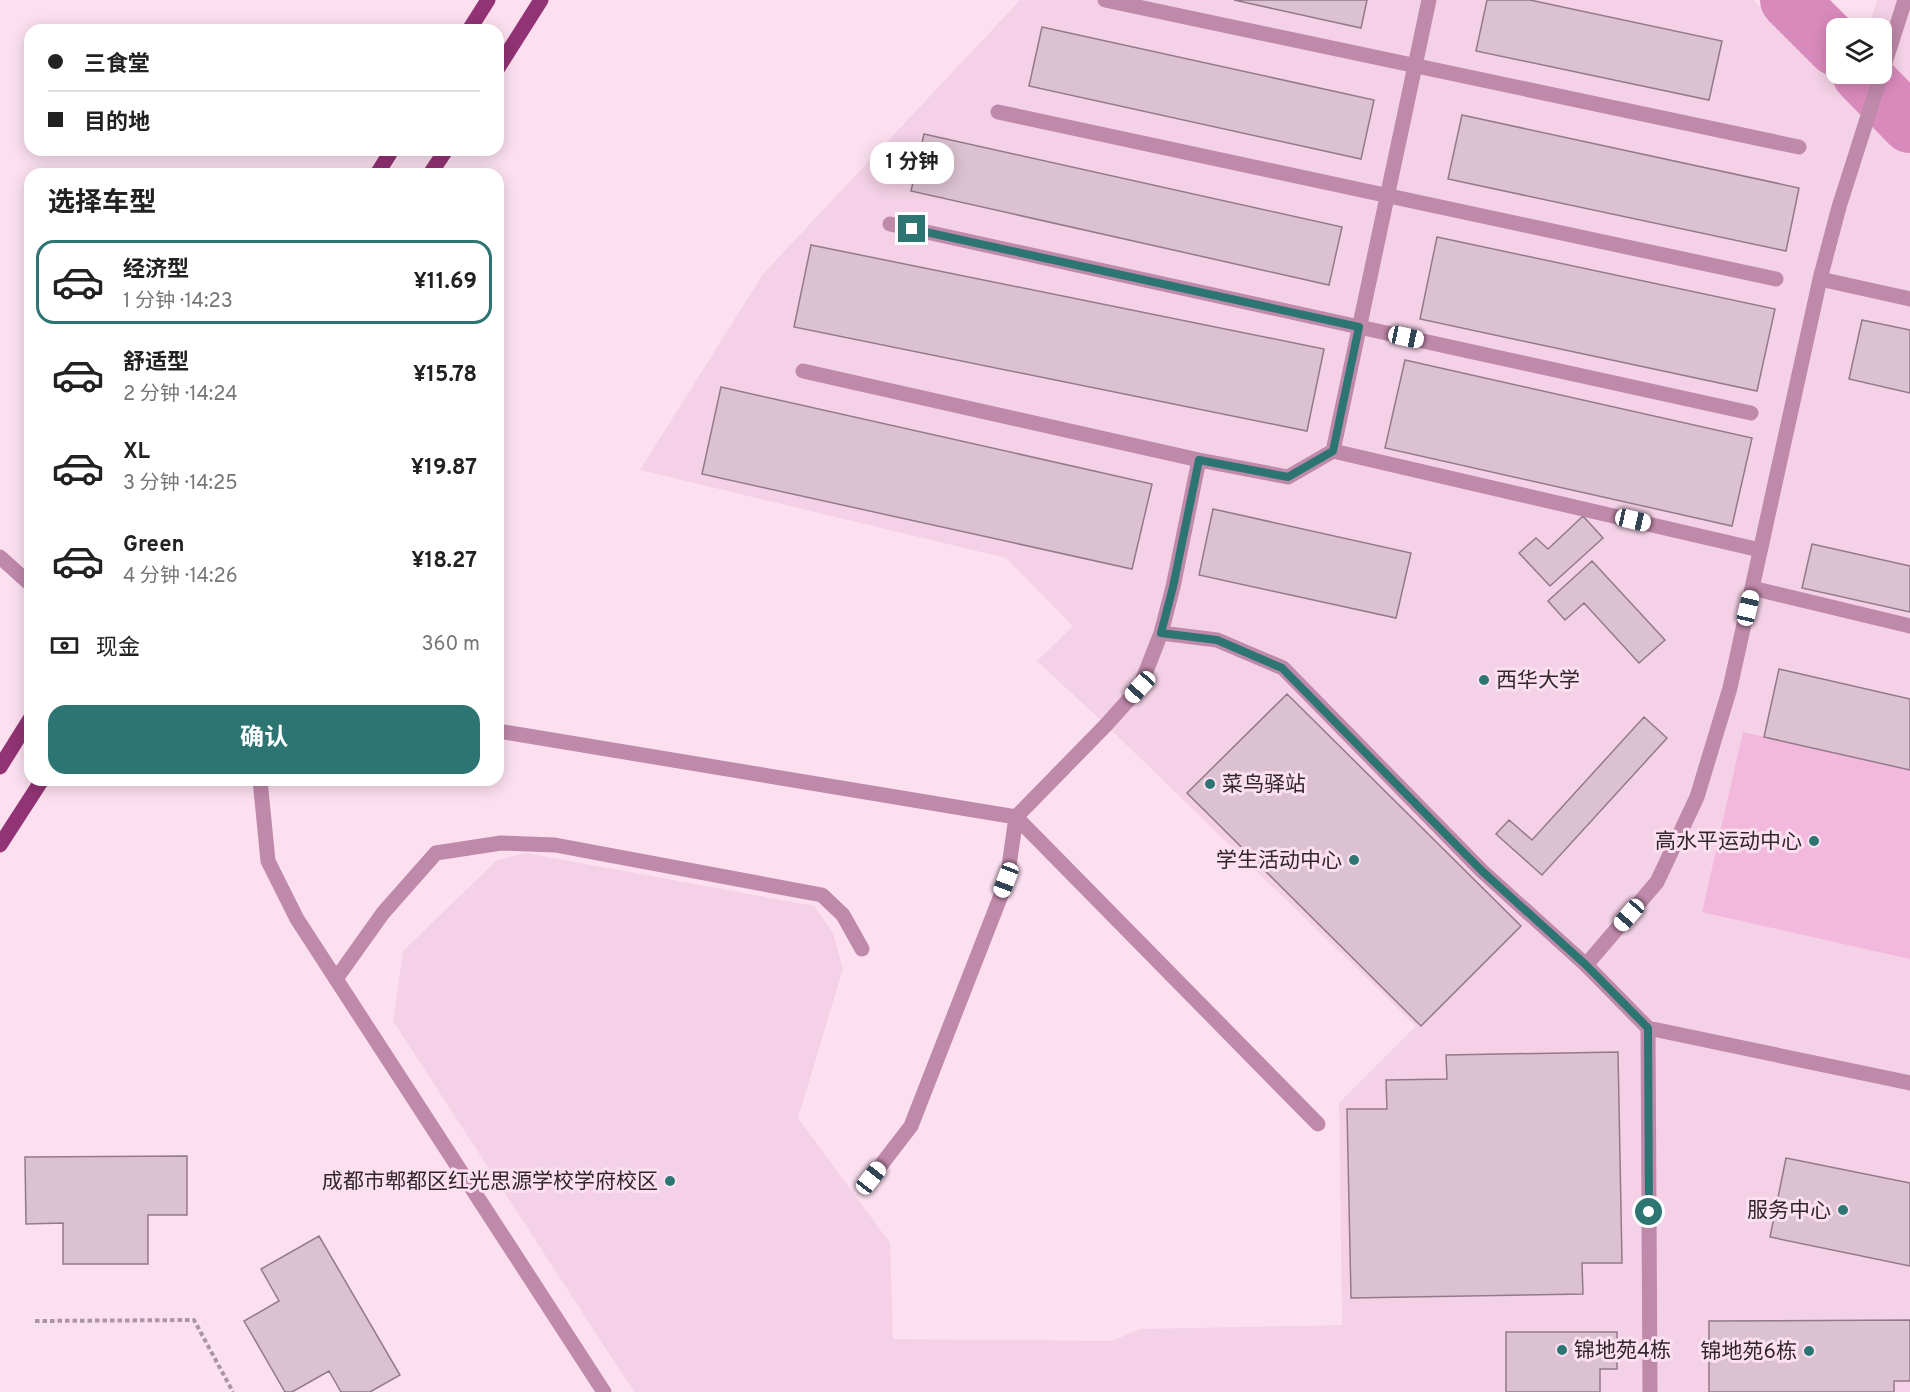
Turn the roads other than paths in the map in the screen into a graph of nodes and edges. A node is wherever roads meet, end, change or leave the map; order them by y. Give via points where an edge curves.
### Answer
1 (488, 0) edge
2 (541, 0) edge
3 (1105, 0) edge
4 (1429, 0) edge
5 (1905, 0) edge
6 (473, 24) edge
7 (504, 59) edge
8 (1415, 66) junction
9 (998, 112) dead end
10 (1798, 147) dead end
11 (1387, 195) junction
12 (890, 224) dead end
13 (1776, 279) dead end
14 (1820, 279) junction
15 (1910, 299) edge
16 (1359, 327) junction
17 (803, 371) dead end
18 (1752, 413) dead end
19 (1333, 451) junction
20 (1199, 460) junction
21 (1760, 550) junction
22 (0, 557) edge
23 (24, 579) edge
24 (1752, 588) junction
25 (1910, 626) edge
26 (1161, 633) junction
27 (24, 729) edge
28 (504, 732) edge
29 (0, 767) edge
30 (38, 786) edge
31 (261, 786) edge
32 (1016, 817) junction
33 (0, 845) edge
34 (862, 950) dead end
35 (1586, 965) junction
36 (336, 979) junction
37 (1648, 1028) junction
38 (1910, 1083) edge
39 (1318, 1124) dead end
40 (871, 1178) dead end
41 (604, 1392) edge
42 (1650, 1392) edge

1 - 6 main road
2 - 7 main road
3 - 8 street
4 - 8 street
5 - 14 street
8 - 10 street
8 - 11 street
9 - 11 street
11 - 13 street
11 - 16 street
12 - 16 street
14 - 15 street
14 - 21 street
16 - 18 street
16 - 19 street
17 - 20 street
19 - 20 street via 1288,477
19 - 21 street
20 - 26 street
21 - 24 street
22 - 23 street
24 - 25 street
24 - 35 street via 1730,688 1697,797 1657,882
26 - 32 street via 1140,687
26 - 35 street via 1217,640 1282,668 1482,871
27 - 29 main road
28 - 32 street
30 - 33 main road
31 - 36 street via 268,861 297,919
32 - 39 street
32 - 40 street via 1006,880 911,1126
34 - 36 street via 843,915 822,895 555,845 501,843 436,853 383,913
35 - 37 street
36 - 41 street
37 - 38 street
37 - 42 street

